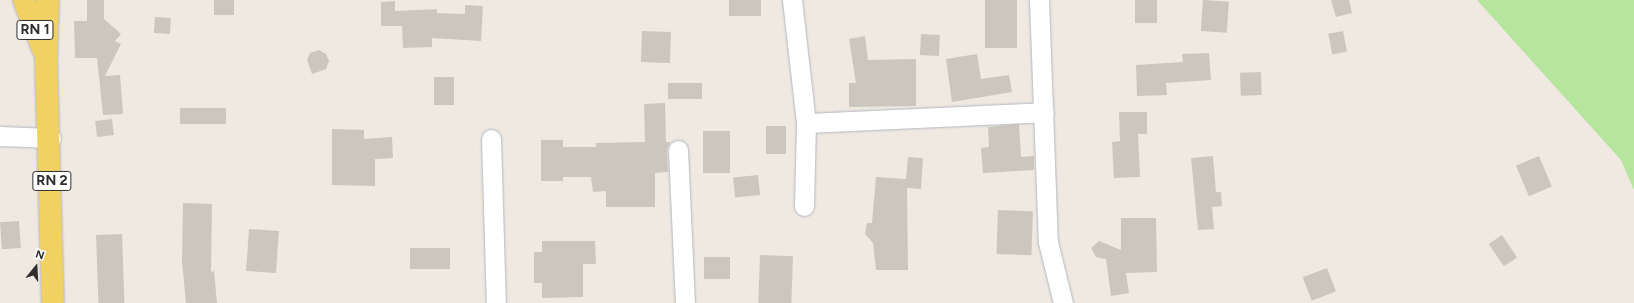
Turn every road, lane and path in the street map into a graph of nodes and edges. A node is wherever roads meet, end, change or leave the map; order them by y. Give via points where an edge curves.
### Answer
1 (24, 0) edge
2 (48, 0) edge
3 (792, 0) edge
4 (1039, 0) edge
5 (46, 59) junction
6 (1044, 112) junction
7 (806, 123) junction
8 (0, 136) edge
9 (51, 138) junction
10 (491, 138) dead end
11 (678, 150) dead end
12 (804, 206) dead end
13 (53, 303) edge
14 (496, 303) edge
15 (685, 303) edge
16 (1063, 303) edge

1 - 5 main road, RN 1
2 - 5 main road, RN 2
3 - 7 street
4 - 6 street
5 - 9 main road, RN 2
6 - 7 street
6 - 16 street via 1048,242
7 - 12 street
8 - 9 street
9 - 13 main road, RN 2
10 - 14 street
11 - 15 street

